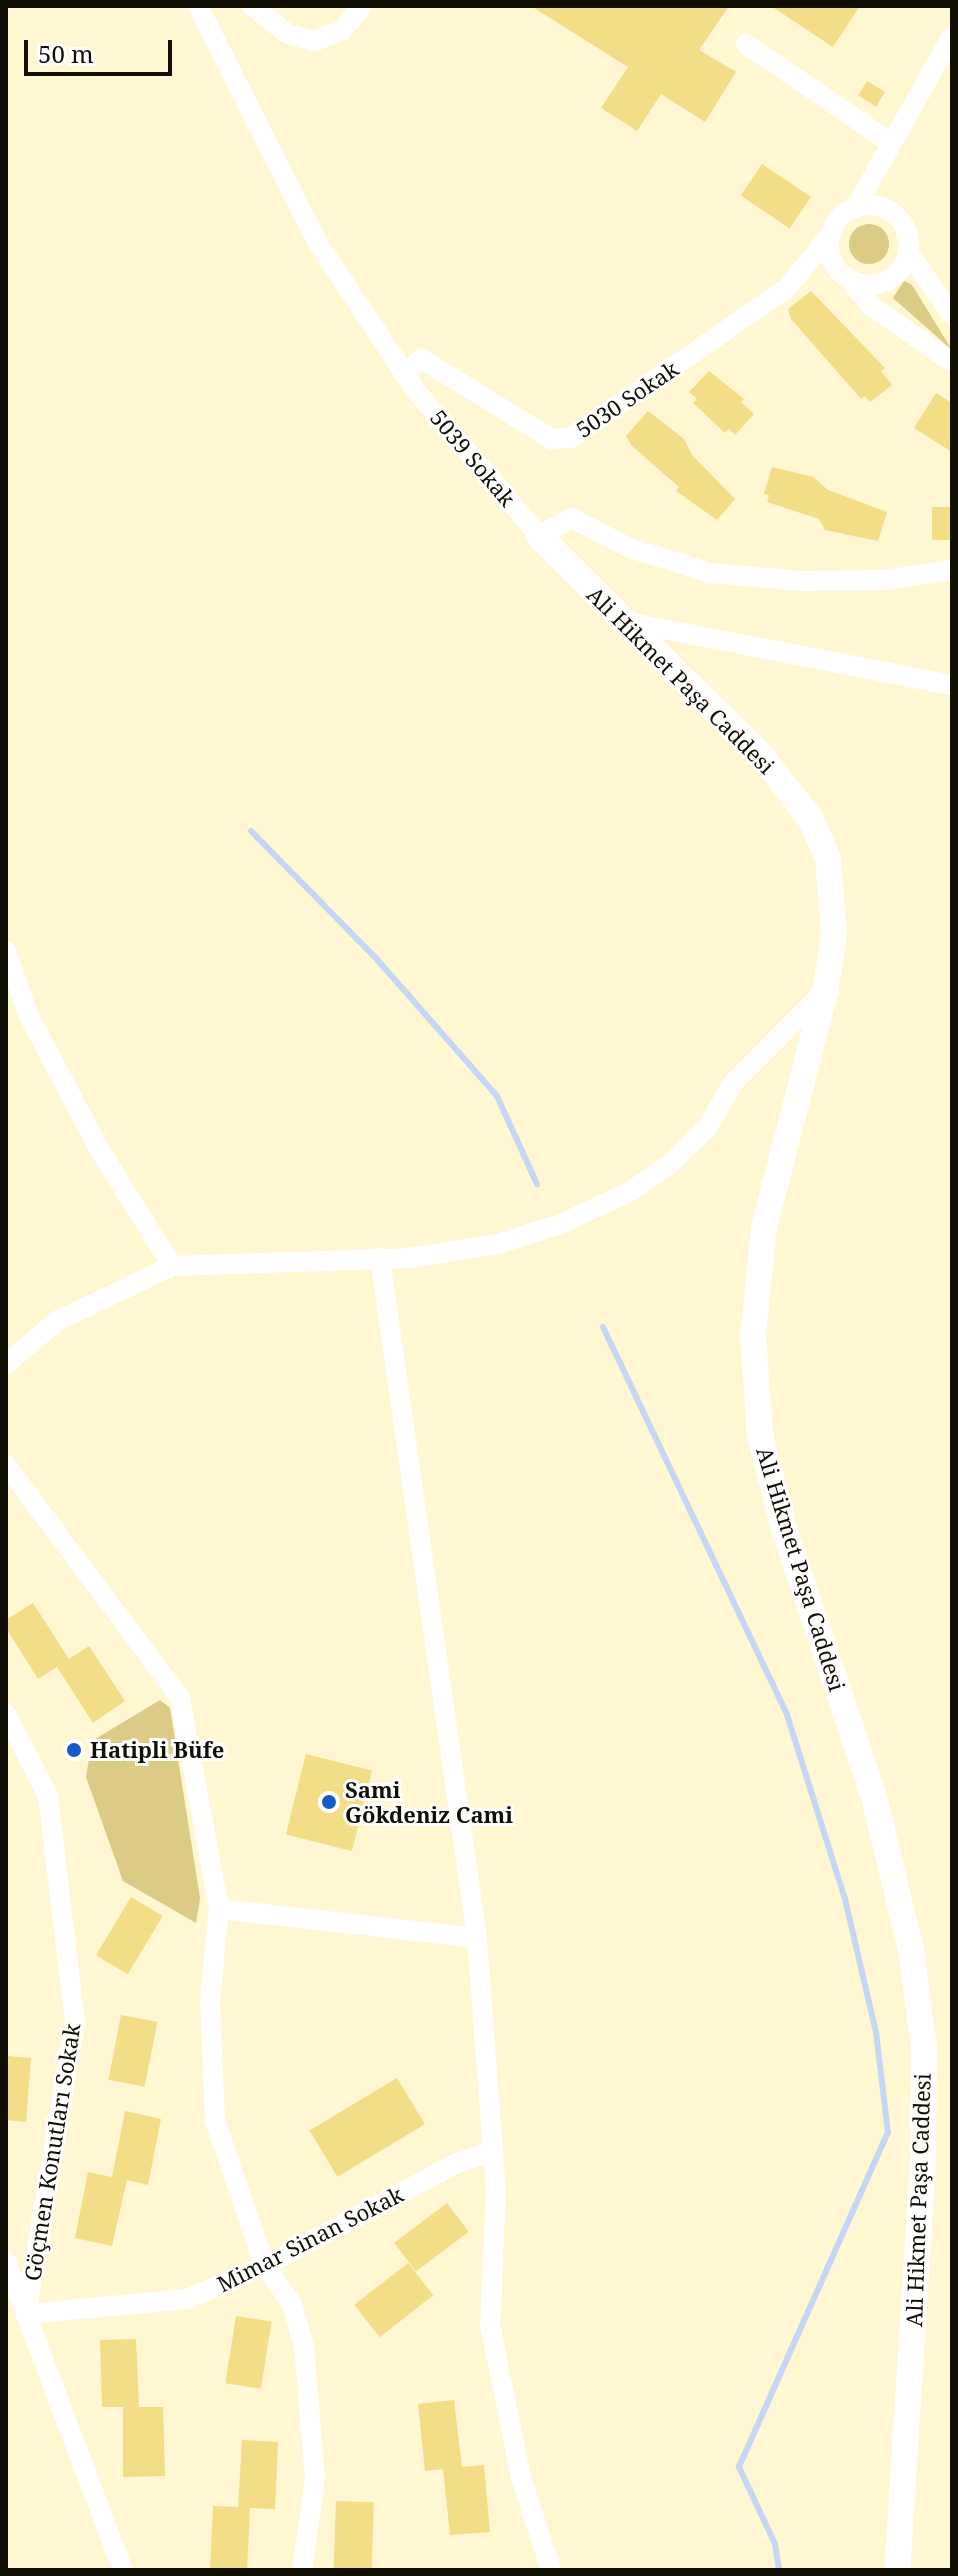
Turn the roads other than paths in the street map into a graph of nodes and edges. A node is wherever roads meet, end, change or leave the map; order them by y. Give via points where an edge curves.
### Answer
1 (198, 6) edge
2 (252, 6) edge
3 (362, 6) edge
4 (952, 36) edge
5 (746, 44) dead end
6 (888, 141) junction
7 (856, 207) junction
8 (831, 234) junction
9 (908, 252) junction
10 (848, 278) junction
11 (952, 315) edge
12 (952, 362) edge
13 (403, 373) junction
14 (539, 536) junction
15 (952, 570) edge
16 (622, 621) junction
17 (952, 685) edge
18 (6, 951) edge
19 (826, 988) junction
20 (380, 1258) junction
21 (172, 1266) junction
22 (6, 1364) edge
23 (6, 1465) edge
24 (6, 1714) edge
25 (219, 1909) junction
26 (477, 1938) junction
27 (492, 2151) junction
28 (6, 2261) edge
29 (265, 2266) junction
30 (26, 2314) junction
31 (123, 2570) edge
32 (302, 2570) edge
33 (550, 2570) edge
34 (897, 2570) edge

1 - 13 street, 5039 Sokak via 316,240
2 - 3 street via 288,34 314,41 342,31
4 - 6 street
5 - 6 street
6 - 7 street
7 - 8 street via 836,222
7 - 9 street via 893,212 908,232
8 - 10 street via 832,259
8 - 13 street, 5030 Sokak via 788,287 571,438 551,439 422,359
9 - 10 street via 902,268 884,282
9 - 11 street
10 - 12 street via 871,306
13 - 14 street, 5039 Sokak
14 - 15 street via 572,518 627,547 710,573 786,580 884,580
14 - 16 main road, Ali Hikmet Paşa Caddesi
16 - 17 street
16 - 19 main road, Ali Hikmet Paşa Caddesi via 764,759 810,818 828,858 832,889 834,934
18 - 21 street via 28,1014 98,1147
19 - 20 street via 733,1083 707,1128 631,1191 561,1224 497,1244
19 - 34 main road, Ali Hikmet Paşa Caddesi via 764,1228 753,1336 760,1435 784,1529 873,1793 911,1950 924,2046 923,2162
20 - 21 street
20 - 26 street
21 - 22 street via 57,1321
23 - 25 street via 63,1534 180,1698
24 - 30 street, Göçmen Konutları Sokak via 48,1796 75,2021
25 - 26 street
25 - 29 street via 210,2001 215,2121
26 - 27 street
27 - 29 street, Mimar Sinan Sokak via 455,2164
27 - 33 street via 496,2190 490,2325 521,2478
28 - 30 street
29 - 30 street, Mimar Sinan Sokak via 187,2299
29 - 32 street via 292,2304 304,2347 315,2479
30 - 31 street

